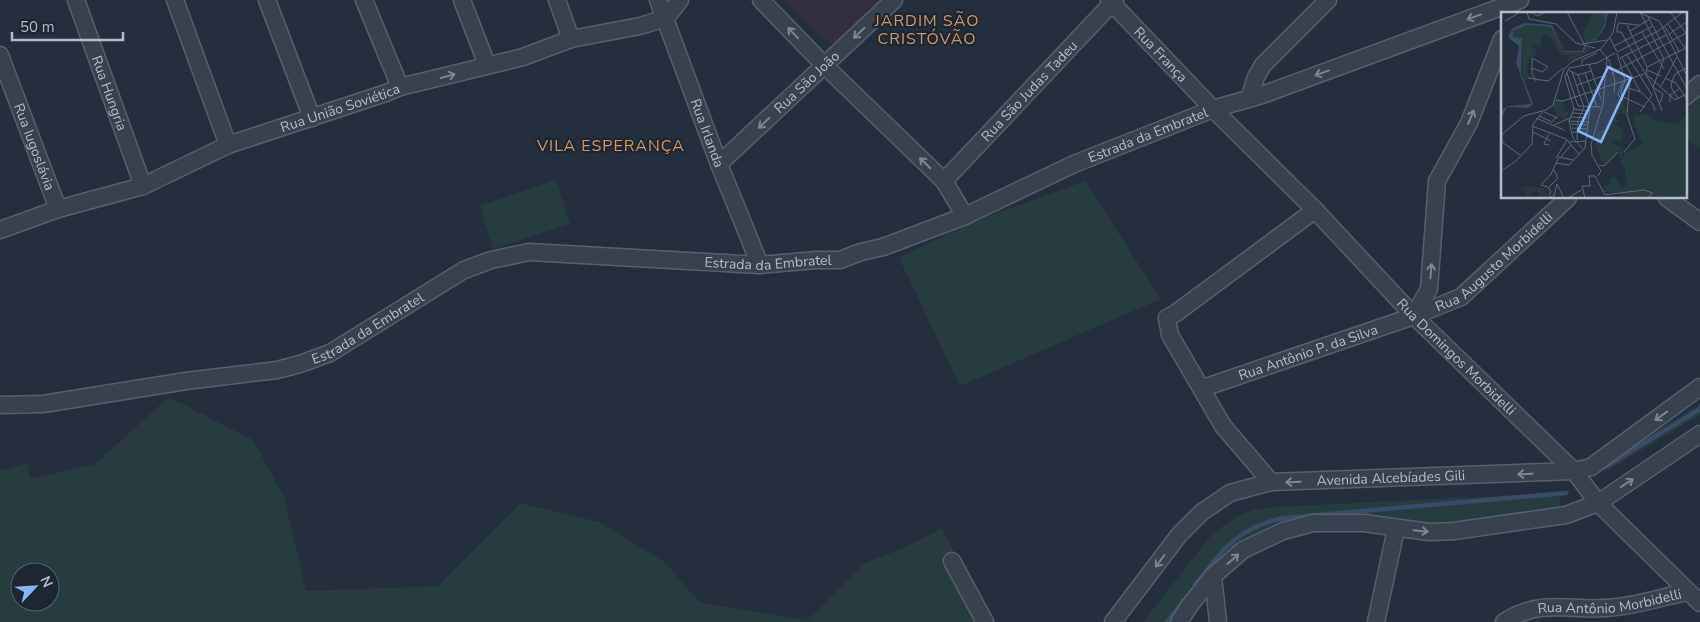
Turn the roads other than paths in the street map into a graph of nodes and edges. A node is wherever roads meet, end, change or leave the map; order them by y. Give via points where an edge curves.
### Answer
1 (76, 0) edge
2 (175, 0) edge
3 (267, 0) edge
4 (364, 0) edge
5 (462, 0) edge
6 (557, 0) edge
7 (658, 0) edge
8 (680, 0) edge
9 (761, 0) edge
10 (894, 0) edge
11 (1328, 0) edge
12 (1519, 0) edge
13 (1112, 1) edge
14 (1514, 12) edge
15 (666, 18) junction
16 (570, 39) junction
17 (1501, 42) edge
18 (0, 55) edge
19 (487, 65) junction
20 (825, 66) junction
21 (1700, 84) edge
22 (400, 87) junction
23 (1688, 94) edge
24 (1249, 99) junction
25 (1214, 109) junction
26 (312, 118) junction
27 (228, 145) junction
28 (719, 164) junction
29 (944, 182) junction
30 (143, 186) junction
31 (1567, 199) edge
32 (1668, 199) edge
33 (58, 209) junction
34 (1315, 210) junction
35 (965, 216) junction
36 (1700, 222) edge
37 (0, 230) edge
38 (760, 265) junction
39 (1414, 316) junction
40 (1700, 387) edge
41 (1202, 388) junction
42 (0, 405) edge
43 (1700, 434) edge
44 (1574, 471) junction
45 (1271, 482) junction
46 (1598, 503) junction
47 (1396, 529) junction
48 (952, 561) dead end
49 (1213, 576) junction
50 (1688, 592) junction
51 (1700, 603) edge
52 (985, 622) edge
53 (1113, 622) edge
54 (1179, 622) edge
55 (1218, 622) edge
56 (1376, 622) edge
57 (1504, 622) edge

1 - 30 street, Rua Hungria
2 - 27 street
3 - 26 street
4 - 22 street
5 - 19 street
6 - 16 street
7 - 15 street, Rua Irlanda
8 - 15 street
20 -> 9 street
10 -> 20 street, Rua São João
11 - 24 street via 1262,65
12 - 14 street
12 -> 24 street, Estrada da Embratel
13 - 25 street, Rua França
13 - 29 street, Rua São Judas Tadeu
15 - 16 street, Rua União Soviética
15 - 28 street, Rua Irlanda
16 - 19 street, Rua União Soviética via 523,57
39 -> 17 street via 1430,289 1437,181 1469,123
18 - 33 street, Rua Iugoslávia
22 -> 19 street, Rua União Soviética
20 -> 28 street, Rua São João
29 -> 20 street
21 - 23 street
22 - 26 street, Rua União Soviética
24 - 25 street, Estrada da Embratel
25 - 34 street, Rua Domingos Morbidelli
25 - 35 street, Estrada da Embratel via 1074,164
26 - 27 street, Rua União Soviética
27 - 30 street, Rua União Soviética
28 - 38 street, Rua Irlanda
29 - 35 street
30 - 33 street, Rua União Soviética
31 - 39 street, Rua Augusto Morbidelli via 1461,297
32 - 36 street
33 - 37 street, Rua União Soviética
34 - 39 street, Rua Domingos Morbidelli
34 - 41 street via 1167,318 1170,335
35 - 38 street, Estrada da Embratel via 840,260
38 - 42 street, Estrada da Embratel via 529,252 464,270 330,353 300,364 43,404
39 - 41 street, Rua Antônio P. da Silva
39 - 44 street, Rua Domingos Morbidelli
40 -> 44 street, Avenida Alcebíades Gili via 1591,466
41 - 45 street via 1223,426
46 -> 43 street
44 -> 45 street, Avenida Alcebíades Gili
44 - 46 street, Rua Domingos Morbidelli
45 -> 53 street, Avenida Alcebíades Gili via 1230,493 1202,512 1179,535
47 -> 46 street via 1454,532 1566,515
46 - 50 street, Rua Domingos Morbidelli
49 -> 47 street via 1243,550 1283,531 1313,523 1364,522
47 - 56 street
48 - 52 street
49 - 54 street
49 - 55 street
50 - 51 street, Rua Domingos Morbidelli
50 - 57 street, Rua Antônio Morbidelli via 1606,608 1552,606 1532,609

